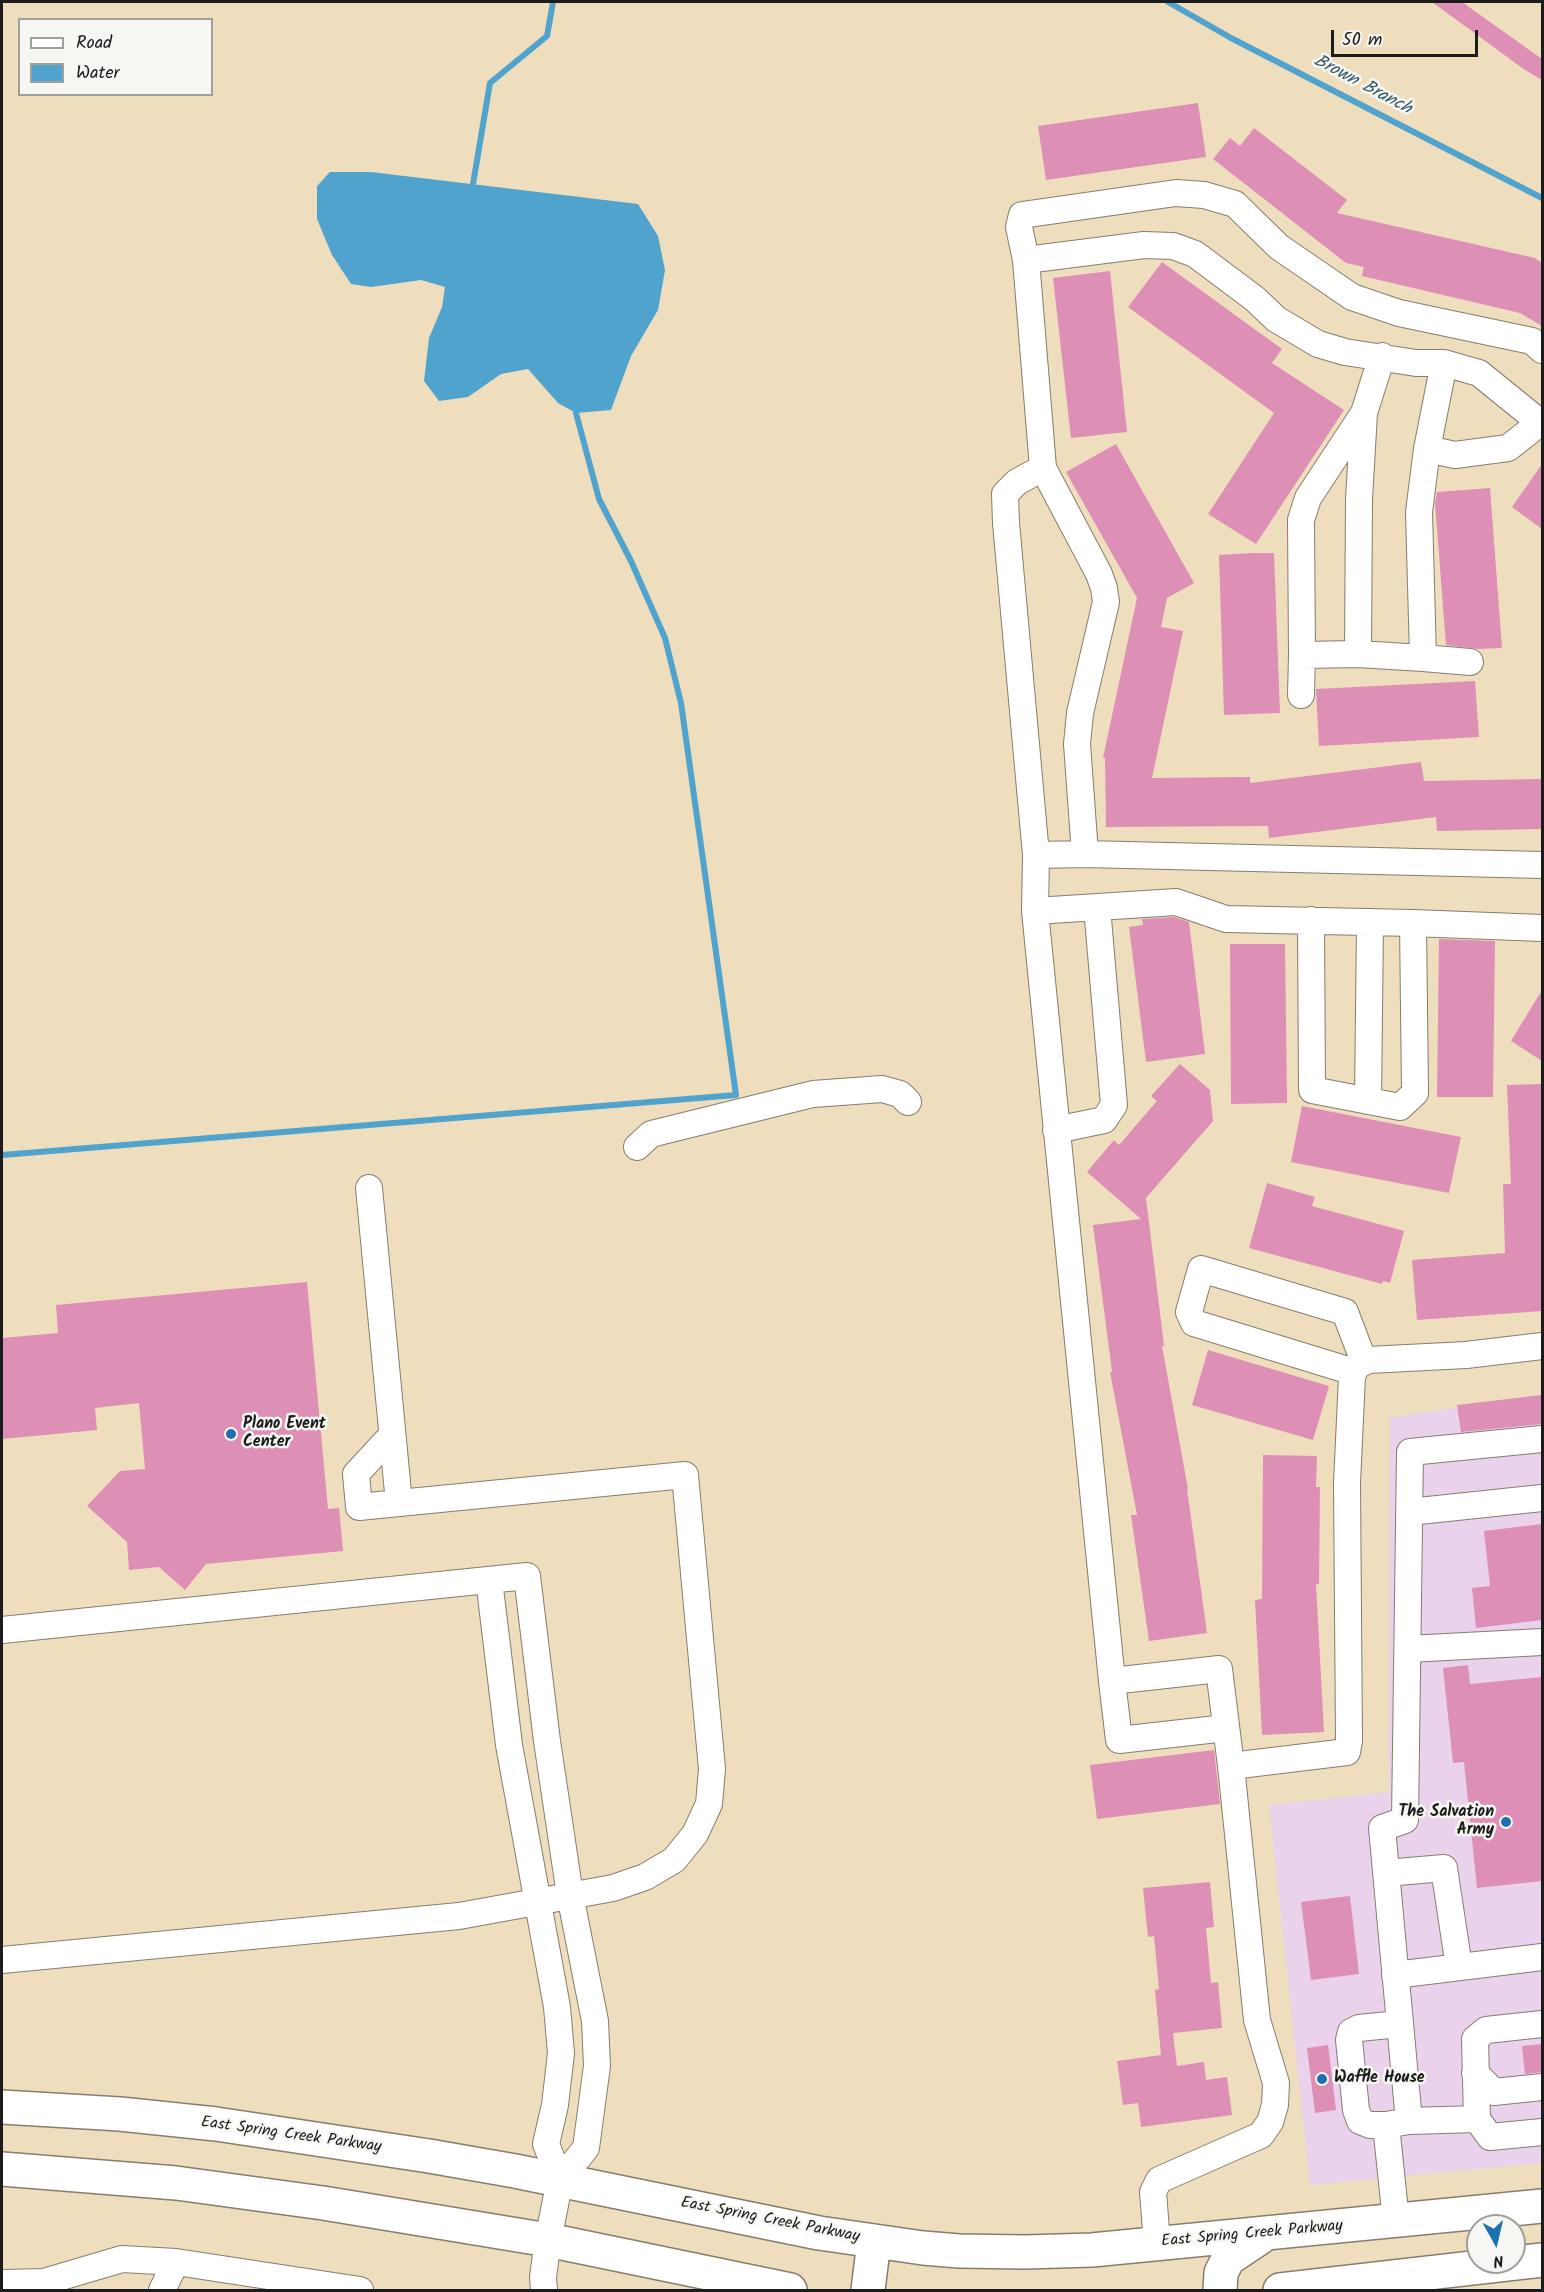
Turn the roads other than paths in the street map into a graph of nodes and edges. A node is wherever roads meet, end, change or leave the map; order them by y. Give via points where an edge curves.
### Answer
1 (1026, 260) junction
2 (1542, 350) edge
3 (1382, 356) junction
4 (1444, 363) junction
5 (1364, 413) junction
6 (1542, 423) edge
7 (1426, 449) junction
8 (1043, 468) junction
9 (1358, 654) junction
10 (1302, 656) junction
11 (1423, 658) junction
12 (1470, 662) dead end
13 (1301, 695) dead end
14 (1085, 854) junction
15 (1036, 855) junction
16 (1542, 865) edge
17 (1097, 907) junction
18 (1035, 911) junction
19 (1311, 920) junction
20 (1370, 922) junction
21 (1413, 922) junction
22 (1542, 928) edge
23 (1368, 1101) junction
24 (908, 1102) dead end
25 (1056, 1130) junction
26 (637, 1146) dead end
27 (369, 1188) dead end
28 (1542, 1346) edge
29 (1359, 1367) junction
30 (392, 1435) junction
31 (1542, 1439) edge
32 (1542, 1498) edge
33 (399, 1503) junction
34 (1409, 1512) junction
35 (489, 1580) junction
36 (2, 1630) edge
37 (1542, 1642) edge
38 (1407, 1649) junction
39 (1112, 1682) junction
40 (1226, 1728) junction
41 (1231, 1766) junction
42 (1386, 1873) junction
43 (570, 1896) junction
44 (537, 1902) junction
45 (1542, 1957) edge
46 (2, 1960) edge
47 (1459, 1967) junction
48 (1395, 1975) junction
49 (1399, 2024) junction
50 (1542, 2024) edge
51 (1475, 2073) junction
52 (1542, 2087) edge
53 (2, 2107) edge
54 (1477, 2119) junction
55 (1397, 2123) junction
56 (1542, 2132) edge
57 (2, 2169) edge
58 (560, 2180) junction
59 (1542, 2206) edge
60 (1396, 2221) junction
61 (1265, 2234) junction
62 (548, 2240) junction
63 (874, 2241) junction
64 (1157, 2243) junction
65 (1542, 2260) edge
66 (176, 2262) junction
67 (2, 2283) edge
68 (44, 2286) edge
69 (1309, 2289) edge
70 (162, 2290) edge
71 (360, 2290) edge
72 (544, 2290) edge
73 (790, 2290) edge
74 (868, 2290) edge
75 (1220, 2290) edge
76 (1280, 2290) edge

1 - 2 street via 1019,227 1022,215 1176,193 1204,195 1235,204 1280,247 1352,297 1399,313 1532,341
1 - 3 street via 1144,245 1173,246 1195,254 1276,319 1318,344
1 - 8 street
3 - 4 street via 1416,363
3 - 5 street
4 - 6 street via 1479,373
4 - 7 street
5 - 9 street
5 - 10 street via 1308,498 1301,520
6 - 7 street via 1508,448 1455,455
7 - 11 street via 1419,512
8 - 14 street via 1099,574 1106,602 1080,713 1077,744
8 - 15 street via 1017,482 1005,494
9 - 10 street
9 - 11 street
10 - 13 street
11 - 12 street
14 - 15 street
14 - 16 street
15 - 18 street
17 - 18 street
17 - 19 street via 1176,902 1226,919
17 - 25 street via 1114,1105 1104,1120
18 - 25 street
19 - 20 street
19 - 23 street via 1312,1090
20 - 21 street
20 - 23 street
21 - 22 street
21 - 23 street via 1415,1093 1400,1107
24 - 26 street via 900,1094 882,1089 813,1094 651,1134
25 - 39 street
27 - 30 street
28 - 29 street via 1368,1360
29 - 29 street via 1345,1312 1201,1269 1189,1312 1194,1323
29 - 41 street via 1347,1483 1347,1752
30 - 33 street
30 - 33 street via 356,1474 359,1508
31 - 34 street via 1410,1452
32 - 34 street
33 - 43 street via 685,1475 712,1769 709,1804 695,1834 674,1860 645,1877
34 - 38 street
35 - 36 street
35 - 43 street via 527,1576
35 - 44 street via 509,1745
37 - 38 street
38 - 42 street via 1406,1820 1382,1828
39 - 40 street via 1119,1740
39 - 40 street via 1219,1669
40 - 41 street
41 - 64 street via 1257,2020 1276,2083 1275,2105 1261,2135 1159,2180 1153,2192
42 - 47 street via 1444,1868
42 - 48 street
43 - 44 street
43 - 58 street via 595,2021 597,2066 586,2148
44 - 46 street via 459,1916
44 - 58 street via 557,2007 561,2053 546,2144
45 - 47 street
47 - 48 street
48 - 49 street
49 - 55 street
49 - 55 street via 1359,2028 1351,2032 1349,2040 1360,2121 1370,2125
50 - 51 street via 1486,2030 1474,2039
51 - 52 street via 1494,2092
51 - 54 street
53 - 58 main road, East Spring Creek Parkway via 216,2124
54 - 55 street
54 - 56 street via 1490,2137
55 - 60 street
57 - 62 main road via 176,2182
58 - 62 street
58 - 63 main road, East Spring Creek Parkway
59 - 60 main road, East Spring Creek Parkway
60 - 61 main road, East Spring Creek Parkway
61 - 64 main road, East Spring Creek Parkway
61 - 75 main road via 1228,2259 1221,2273
62 - 72 street
62 - 73 main road
63 - 64 main road, East Spring Creek Parkway via 923,2248 1026,2252
63 - 74 main road
65 - 69 main road
66 - 68 street via 122,2259
66 - 70 street
66 - 71 street
67 - 68 street
69 - 76 main road

